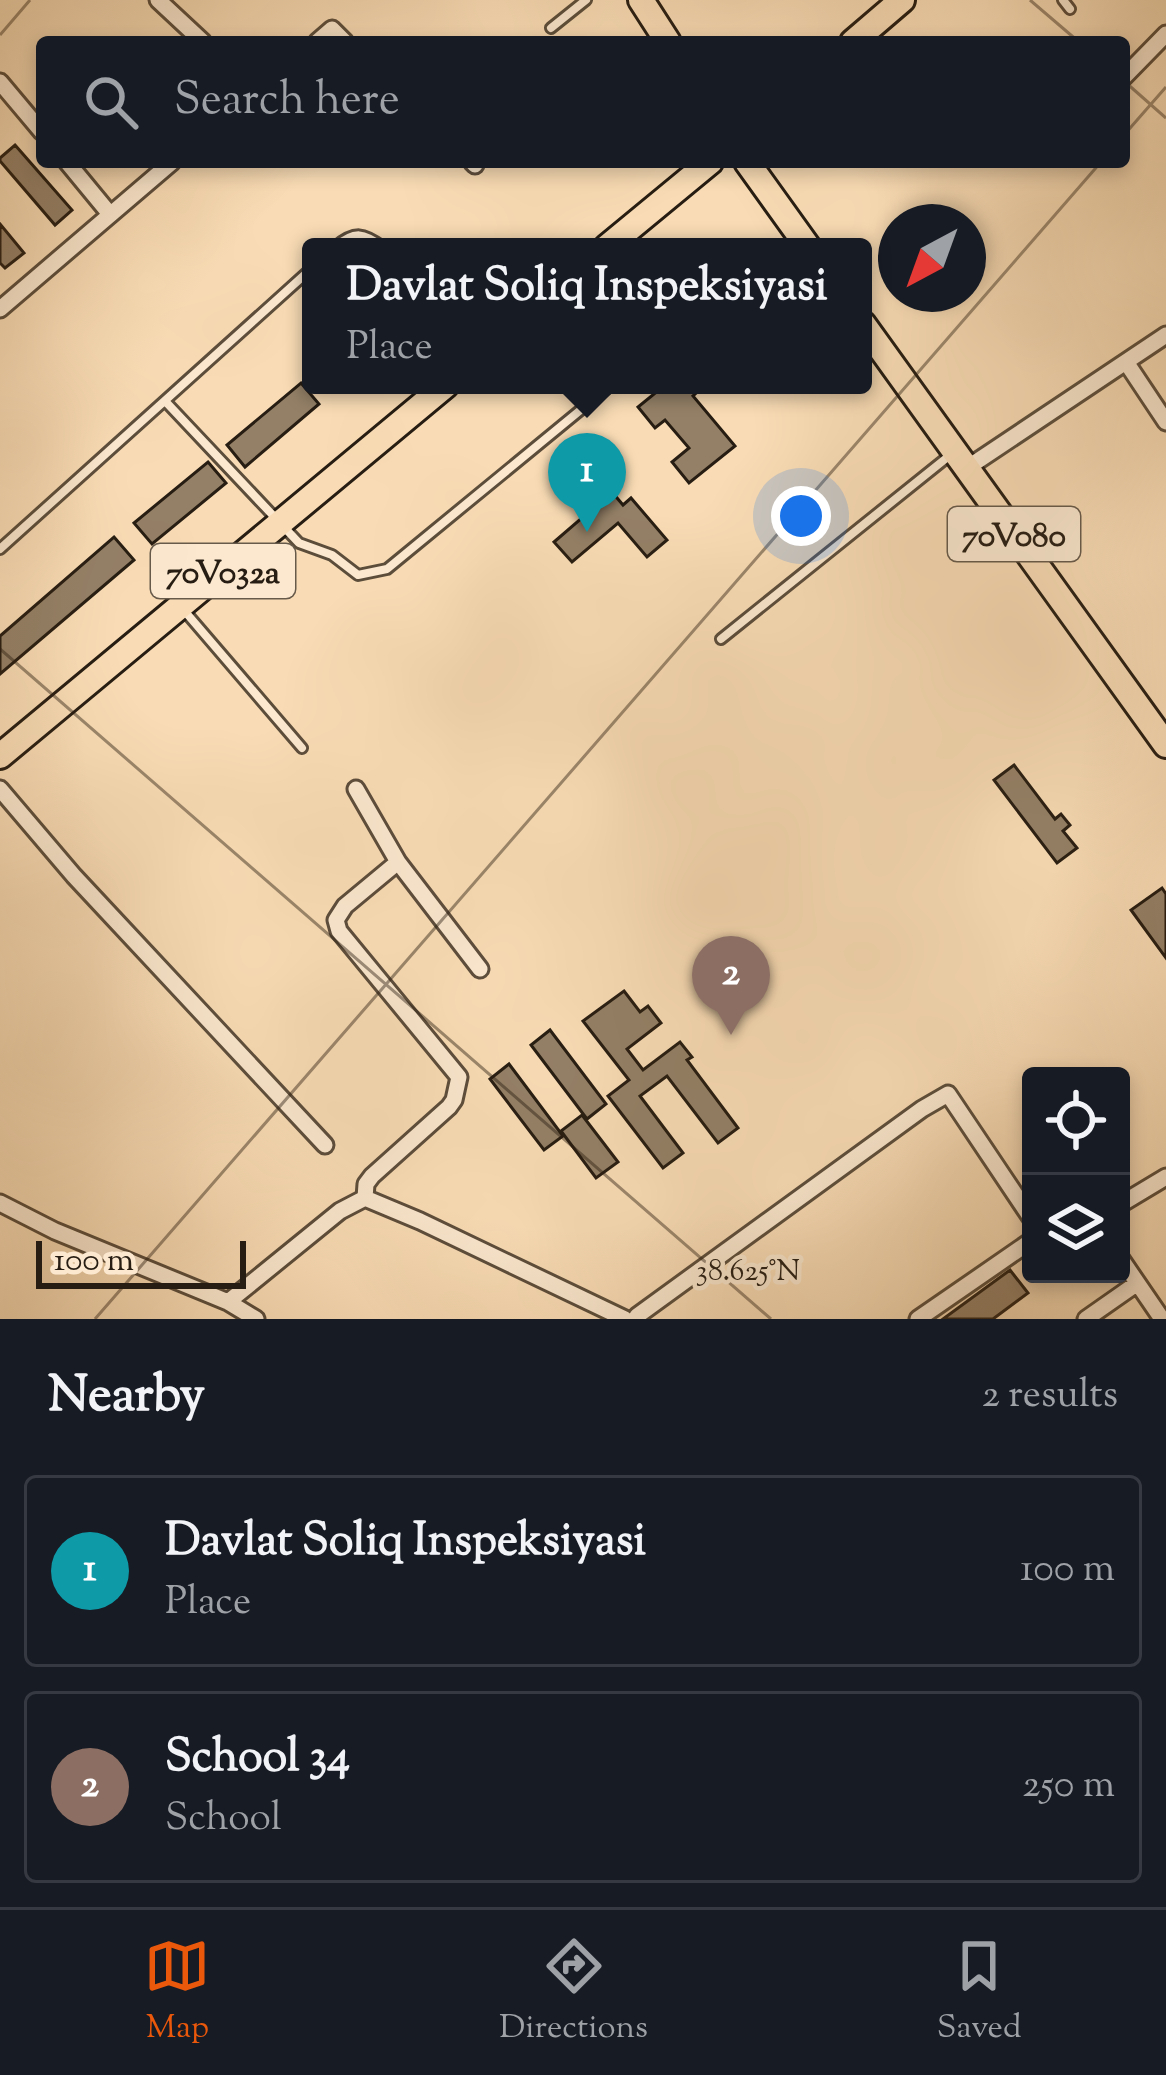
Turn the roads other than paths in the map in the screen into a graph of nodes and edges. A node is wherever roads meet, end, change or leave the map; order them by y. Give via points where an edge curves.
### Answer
1 (158, 0) edge
2 (586, 0) edge
3 (641, 0) edge
4 (902, 0) edge
5 (1063, 0) edge
6 (1070, 9) dead end
7 (551, 28) dead end
8 (1166, 34) edge
9 (197, 36) edge
10 (664, 36) edge
11 (861, 36) edge
12 (1130, 71) edge
13 (0, 82) edge
14 (36, 125) edge
15 (72, 168) edge
16 (165, 168) edge
17 (751, 168) edge
18 (685, 172) edge
19 (110, 213) junction
20 (616, 238) edge
21 (802, 238) edge
22 (302, 277) edge
23 (0, 309) edge
24 (1166, 334) edge
25 (872, 336) edge
26 (1126, 362) junction
27 (435, 394) edge
28 (600, 394) edge
29 (165, 401) junction
30 (1166, 422) edge
31 (961, 460) junction
32 (280, 523) junction
33 (0, 549) edge
34 (181, 606) junction
35 (721, 639) dead end
36 (1166, 745) edge
37 (302, 748) dead end
38 (0, 756) edge
39 (0, 789) edge
40 (356, 789) dead end
41 (398, 862) junction
42 (480, 969) dead end
43 (325, 1145) dead end
44 (1166, 1177) edge
45 (365, 1198) junction
46 (1130, 1199) edge
47 (0, 1203) edge
48 (1022, 1205) edge
49 (1022, 1247) edge
50 (1130, 1274) edge
51 (1136, 1284) junction
52 (228, 1302) junction
53 (633, 1318) edge
54 (256, 1319) edge
55 (918, 1319) edge
56 (1086, 1319) edge
57 (1162, 1319) edge

1 - 9 street
2 - 7 lane
3 - 10 main road
4 - 11 main road
5 - 6 lane
8 - 12 street
13 - 14 street
15 - 19 street
16 - 19 street
17 - 21 main road
18 - 20 main road
19 - 23 street
22 - 29 lane
24 - 26 street
25 - 31 main road, 70V080
26 - 30 street
26 - 31 street
27 - 32 main road, 70V032a
28 - 32 lane via 387,569 358,575 299,543
29 - 32 lane
29 - 33 lane
31 - 35 lane
31 - 36 main road, 70V080
32 - 34 main road, 70V032a
34 - 37 lane
34 - 38 main road, 70V032a
39 - 43 street
40 - 41 street
41 - 42 street
41 - 45 street via 345,906 338,932 459,1077 449,1107 372,1176
44 - 46 street
45 - 52 street
45 - 53 street
47 - 52 street
48 - 53 street via 948,1094
49 - 55 street
50 - 51 street
51 - 56 street
51 - 57 street
52 - 54 street

